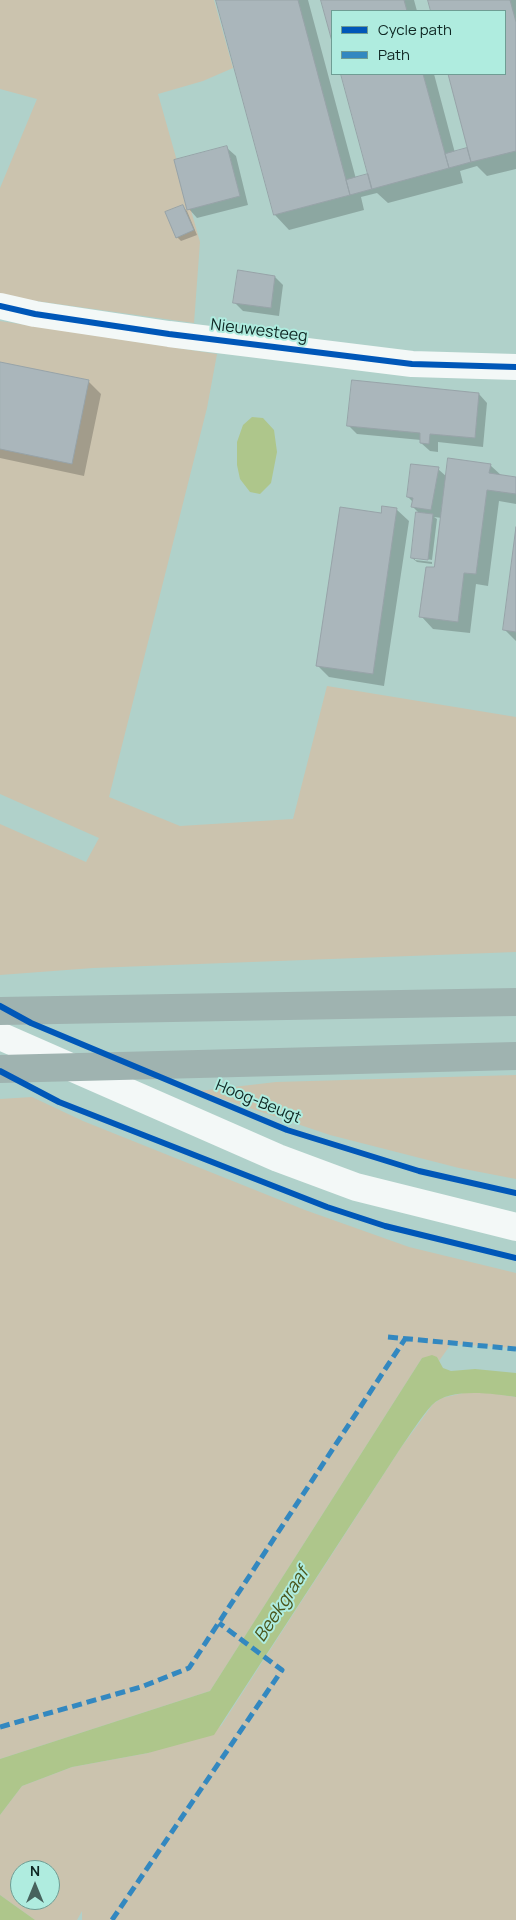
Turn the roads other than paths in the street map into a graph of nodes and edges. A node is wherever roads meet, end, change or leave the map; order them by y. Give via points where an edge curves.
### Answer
1 (0, 306) edge
2 (516, 367) edge
3 (516, 1002) edge
4 (0, 1012) edge
5 (0, 1036) edge
6 (516, 1056) edge
7 (0, 1069) edge
8 (516, 1227) edge

1 - 2 street, Nieuwesteeg via 169,334 402,363
3 - 4 highway
5 - 8 street via 278,1158 356,1187
6 - 7 highway

